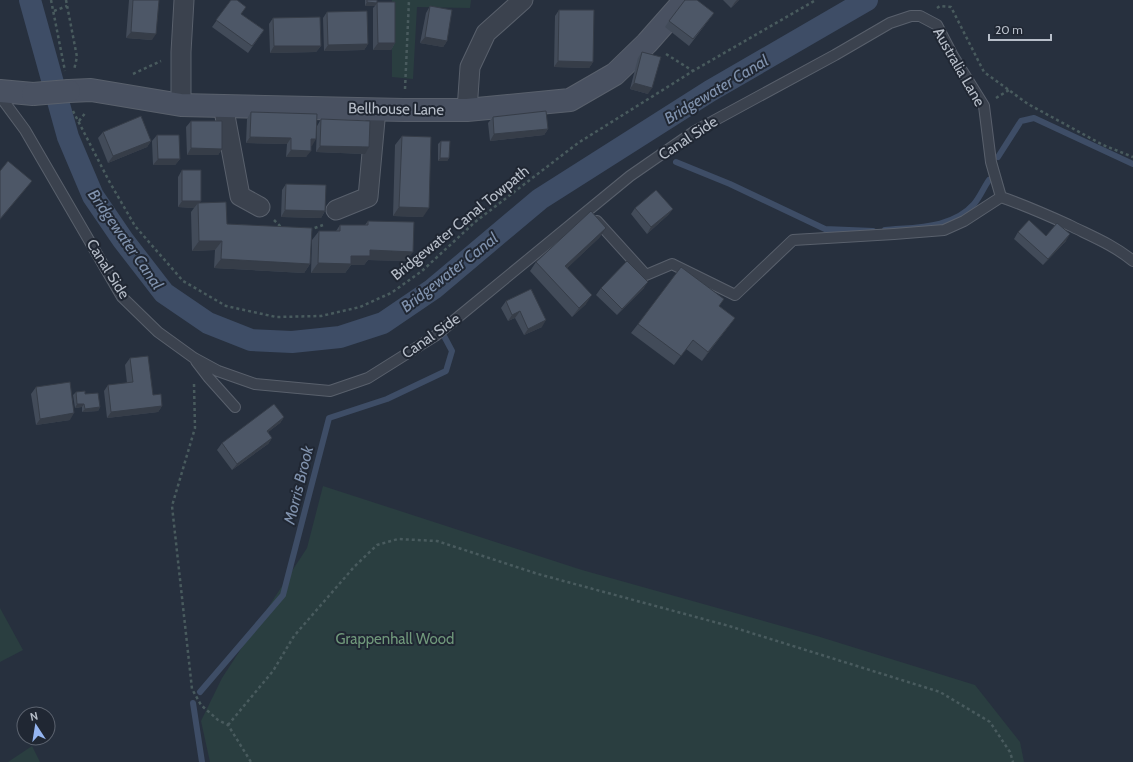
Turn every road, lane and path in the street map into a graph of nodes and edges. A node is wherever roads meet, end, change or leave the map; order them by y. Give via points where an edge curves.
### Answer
1 (51, 0) edge
2 (66, 0) edge
3 (184, 0) edge
4 (410, 0) edge
5 (522, 0) edge
6 (685, 0) edge
7 (816, 0) edge
8 (67, 6) junction
9 (54, 11) junction
10 (920, 16) junction
11 (647, 43) junction
12 (693, 71) junction
13 (70, 87) junction
14 (0, 91) edge
15 (0, 96) edge
16 (181, 104) junction
17 (223, 105) junction
18 (376, 109) junction
19 (404, 110) junction
20 (466, 110) junction
21 (86, 113) dead end
22 (79, 121) junction
23 (1133, 157) edge
24 (1001, 197) junction
25 (260, 207) joint
26 (336, 210) joint
27 (588, 212) junction
28 (286, 231) edge
29 (306, 231) edge
30 (1133, 261) edge
31 (194, 358) junction
32 (235, 407) dead end
33 (228, 725) junction
34 (251, 762) edge
35 (1013, 762) edge

1 - 9 path, Bridgewater Canal Towpath
2 - 8 path
3 - 16 street
4 - 19 path
5 - 20 street via 486,33 470,67
6 - 11 street, Bellhouse Lane
7 - 12 path, Bridgewater Canal Towpath
8 - 9 path
8 - 13 path via 77,57
9 - 13 path, Bridgewater Canal Towpath
10 - 23 path via 940,6 951,7 984,72 1028,104 1103,145
10 - 24 lane, Australia Lane via 937,25 984,106 991,162
10 - 27 lane, Canal Side via 910,16 890,23 695,131 630,176
11 - 12 path
11 - 20 street, Bellhouse Lane via 615,74 570,100
12 - 22 path, Bridgewater Canal Towpath via 578,143 475,222 422,271 391,293 360,307 321,316 276,317 226,306 183,281 135,226
13 - 14 street, Bellhouse Lane, bridge via 33,94
13 - 16 street, Bellhouse Lane
13 - 22 path, Bridgewater Canal Towpath
15 - 31 lane, Canal Side via 25,130 122,296 158,332
16 - 17 street, Bellhouse Lane
17 - 18 street, Bellhouse Lane
17 - 25 street via 240,196
18 - 19 street, Bellhouse Lane
18 - 26 street via 368,197
19 - 20 street, Bellhouse Lane
21 - 22 path
24 - 27 lane via 964,221 944,230 793,240 735,295 672,264 646,276
24 - 30 lane via 1087,234 1121,251
25 - 28 path
26 - 29 path via 326,224
27 - 31 lane, Canal Side via 435,336 368,378 330,391 256,384 218,371
31 - 32 lane
31 - 33 path via 196,428 172,506 192,689 201,705
33 - 34 path
33 - 35 path via 273,671 294,636 354,567 377,546 398,539 437,542 538,574 729,626 940,692 990,722 1010,752

